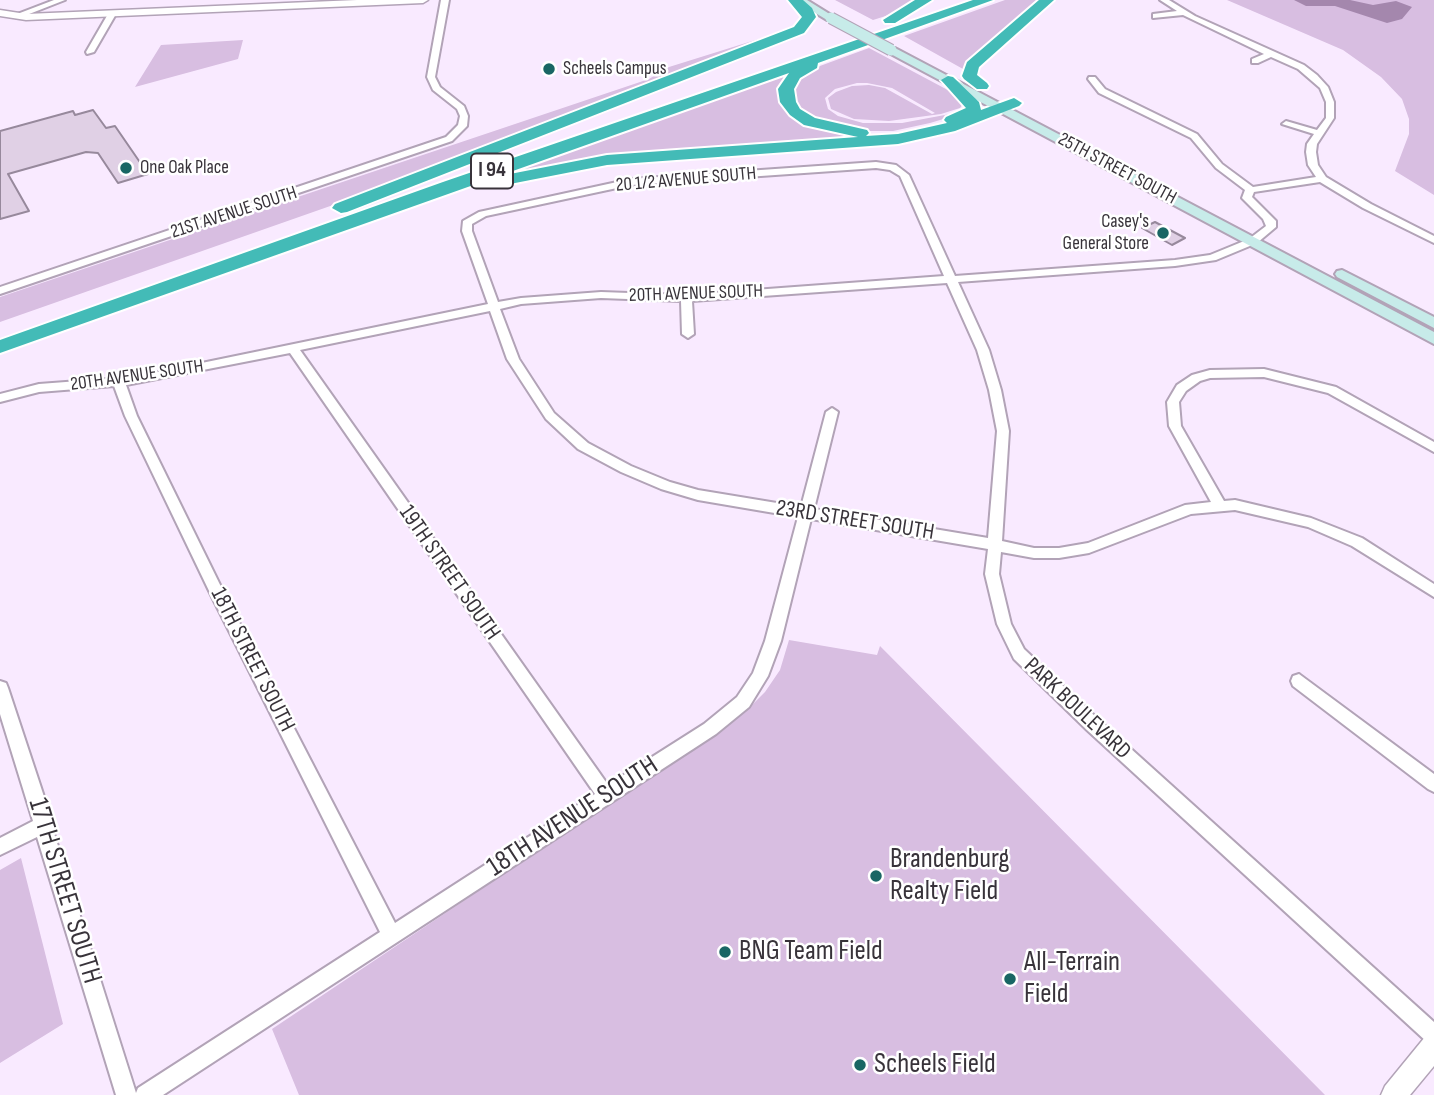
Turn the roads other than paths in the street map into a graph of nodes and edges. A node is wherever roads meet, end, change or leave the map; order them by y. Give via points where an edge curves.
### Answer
1 (61, 0) edge
2 (423, 0) edge
3 (445, 0) edge
4 (797, 0) edge
5 (819, 0) edge
6 (925, 0) edge
7 (952, 0) edge
8 (986, 0) edge
9 (1047, 0) edge
10 (1164, 0) edge
11 (318, 2) edge
12 (0, 13) edge
13 (1183, 13) junction
14 (112, 14) junction
15 (16, 16) junction
16 (1156, 16) dead end
17 (887, 22) junction
18 (0, 23) edge
19 (897, 48) junction
20 (90, 52) dead end
21 (1272, 53) junction
22 (825, 56) junction
23 (1255, 61) dead end
24 (1092, 79) dead end
25 (948, 80) junction
26 (982, 86) junction
27 (1008, 106) junction
28 (1286, 124) dead end
29 (1320, 133) junction
30 (840, 168) joint
31 (1322, 179) junction
32 (1251, 190) junction
33 (533, 203) joint
34 (307, 222) junction
35 (1259, 237) junction
36 (1434, 240) edge
37 (281, 246) junction
38 (952, 278) junction
39 (0, 291) edge
40 (686, 298) junction
41 (493, 307) junction
42 (1434, 323) edge
43 (0, 331) edge
44 (688, 334) dead end
45 (1434, 339) edge
46 (0, 347) edge
47 (293, 349) junction
48 (119, 382) junction
49 (0, 398) edge
50 (832, 412) dead end
51 (1434, 448) edge
52 (1219, 505) junction
53 (806, 513) junction
54 (995, 545) junction
55 (1434, 591) edge
56 (1299, 681) dead end
57 (0, 688) edge
58 (1434, 784) edge
59 (606, 796) junction
60 (44, 824) junction
61 (0, 847) edge
62 (391, 935) junction
63 (1434, 1035) edge
64 (1434, 1046) edge
65 (126, 1095) edge
66 (145, 1095) edge
67 (1394, 1095) edge

1 - 15 street
2 - 11 street
3 - 39 street, 21ST AVENUE SOUTH via 431,77 464,116 462,126 449,139
4 - 19 main road, 25TH STREET SOUTH, bridge
4 - 34 highway via 810,17 799,30
5 - 19 main road, 25TH STREET SOUTH
6 - 17 highway
7 - 17 highway, I 94
8 - 22 highway, I 94
9 - 26 highway via 972,65 970,76
10 - 13 street
11 - 14 street
12 - 15 street
13 - 16 street
13 - 21 street
14 - 15 street
14 - 20 street
15 - 18 street
17 - 34 highway, I 94
19 - 25 main road, 25TH STREET SOUTH
19 - 26 main road, 25TH STREET SOUTH
21 - 23 street
21 - 29 street via 1301,67 1324,87 1330,118
22 - 25 highway via 795,75 786,89 788,102 810,121 845,131 889,134 968,114 974,105
22 - 37 highway, I 94
24 - 32 street via 1102,90 1194,136 1219,166
25 - 27 main road, 25TH STREET SOUTH
26 - 27 main road, 25TH STREET SOUTH
27 - 35 main road, 25TH STREET SOUTH
27 - 37 highway via 948,128 898,139 667,155 568,167 490,183
28 - 29 street
29 - 31 street via 1311,152 1312,164
30 - 33 street, 20 1/2 AVENUE SOUTH via 631,182
30 - 38 street, PARK BOULEVARD via 885,165 904,175
31 - 32 street
31 - 36 street
32 - 35 street via 1247,198 1272,223
33 - 41 street, 23RD STREET SOUTH via 483,214 467,223
34 - 43 highway, I 94
35 - 38 street, 20TH AVENUE SOUTH via 1212,258 1175,263
35 - 42 main road, 25TH STREET SOUTH
35 - 45 main road, 25TH STREET SOUTH
37 - 46 highway, I 94
38 - 40 street, 20TH AVENUE SOUTH
38 - 54 street, PARK BOULEVARD via 983,350 1003,431
40 - 41 street, 20TH AVENUE SOUTH via 601,295
40 - 44 street
41 - 47 street, 20TH AVENUE SOUTH
41 - 53 street, 23RD STREET SOUTH via 513,359 550,416 583,446 666,486
47 - 48 street, 20TH AVENUE SOUTH
47 - 59 street, 19TH STREET SOUTH
48 - 49 street, 20TH AVENUE SOUTH via 39,387
48 - 62 street, 18TH STREET SOUTH via 207,573
50 - 53 street, 18TH AVENUE SOUTH
51 - 52 street via 1332,390 1264,373 1210,374 1181,388 1173,402 1175,426
52 - 54 street, 23RD STREET SOUTH via 1190,509 1079,550 1034,553
52 - 55 street, 23RD STREET SOUTH via 1311,523 1376,552
53 - 54 street, 23RD STREET SOUTH
53 - 59 street, 18TH AVENUE SOUTH via 773,641 760,676 743,702 710,729
54 - 63 street, PARK BOULEVARD via 992,575 1004,624 1031,668
56 - 58 street
57 - 60 street, 17TH STREET SOUTH
59 - 62 street, 18TH AVENUE SOUTH
60 - 61 street
60 - 65 street, 17TH STREET SOUTH
62 - 66 street, 18TH AVENUE SOUTH
64 - 67 street

